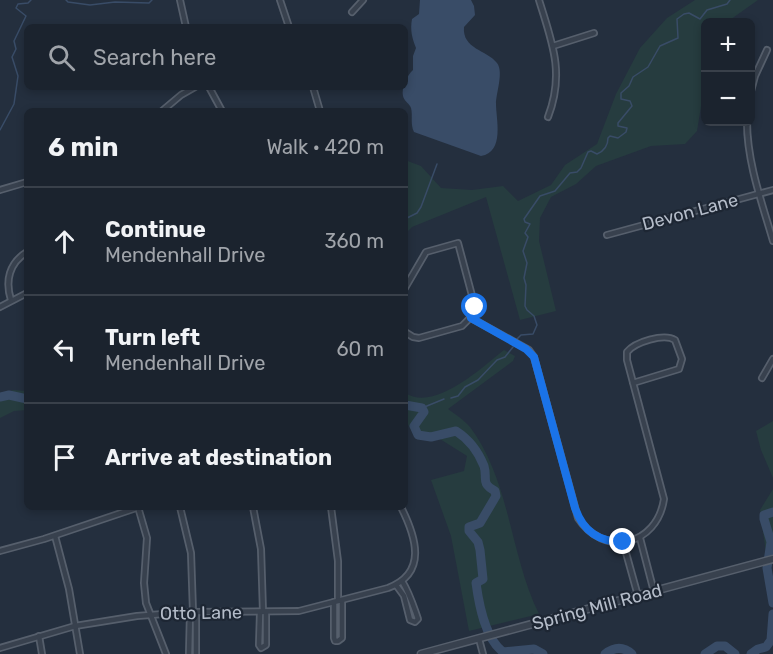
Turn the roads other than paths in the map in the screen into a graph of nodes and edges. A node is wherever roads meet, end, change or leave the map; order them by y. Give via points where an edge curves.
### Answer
1 (180, 0) edge
2 (280, 0) edge
3 (363, 0) edge
4 (539, 0) edge
5 (352, 12) dead end
6 (185, 24) edge
7 (288, 24) edge
8 (594, 33) dead end
9 (553, 46) junction
10 (767, 50) dead end
11 (755, 75) edge
12 (190, 90) edge
13 (211, 90) edge
14 (314, 90) edge
15 (166, 108) edge
16 (220, 108) edge
17 (319, 108) edge
18 (548, 117) dead end
19 (747, 126) edge
20 (24, 183) edge
21 (0, 190) edge
22 (773, 190) edge
23 (760, 194) junction
24 (607, 235) dead end
25 (773, 241) edge
26 (24, 254) edge
27 (408, 283) edge
28 (24, 294) edge
29 (11, 300) junction
30 (0, 307) edge
31 (471, 318) junction
32 (408, 334) edge
33 (773, 359) edge
34 (762, 378) dead end
35 (633, 383) junction
36 (130, 510) edge
37 (140, 510) edge
38 (181, 510) edge
39 (254, 510) edge
40 (331, 510) edge
41 (402, 510) edge
42 (54, 536) junction
43 (640, 538) junction
44 (623, 542) junction
45 (0, 551) edge
46 (771, 560) edge
47 (402, 581) junction
48 (396, 585) junction
49 (654, 592) junction
50 (638, 596) junction
51 (338, 601) junction
52 (193, 612) junction
53 (263, 612) junction
54 (150, 614) junction
55 (75, 626) junction
56 (39, 636) junction
57 (479, 639) junction
58 (0, 648) edge
59 (42, 654) edge
60 (80, 654) edge
61 (166, 654) edge
62 (189, 654) edge
63 (196, 654) edge
64 (421, 654) edge
65 (483, 654) edge

1 - 6 street
2 - 7 street
3 - 5 street
4 - 9 street
8 - 9 street
9 - 18 street via 556,91
10 - 11 street
12 - 15 street
13 - 16 street
14 - 17 street
19 - 23 street
20 - 21 street
22 - 23 street, Devon Lane
23 - 24 street, Devon Lane
23 - 25 street
26 - 29 street via 10,270
27 - 31 street via 426,252 458,243 474,303
28 - 29 street
29 - 30 street
31 - 32 street via 461,327 419,338
31 - 44 street via 533,355 578,518 596,537
33 - 34 street
35 - 35 street via 629,349 664,337 675,340 682,360 679,369
35 - 43 street via 664,500 657,522
36 - 42 street
37 - 54 street via 147,538 145,595
38 - 52 street via 191,553
39 - 53 street via 261,549
40 - 51 street
41 - 47 street via 416,554 411,573
42 - 45 street
42 - 55 street
43 - 44 street
43 - 49 street
44 - 50 street
46 - 49 street, Spring Mill Road
47 - 48 street, Otto Lane
47 - 48 street via 410,593 417,621 410,620 404,596
48 - 51 street, Otto Lane
49 - 50 street, Spring Mill Road
50 - 57 street, Spring Mill Road
51 - 51 street via 342,638 338,641 334,638
51 - 53 street, Otto Lane via 299,611
52 - 53 street, Otto Lane
52 - 54 street, Otto Lane
52 - 62 street
52 - 63 street
53 - 53 street via 266,645 261,648 259,645
54 - 55 street, Otto Lane
54 - 61 street
55 - 56 street, Otto Lane
55 - 60 street
56 - 58 street, Otto Lane
56 - 59 street
57 - 64 street, Spring Mill Road
57 - 65 street

